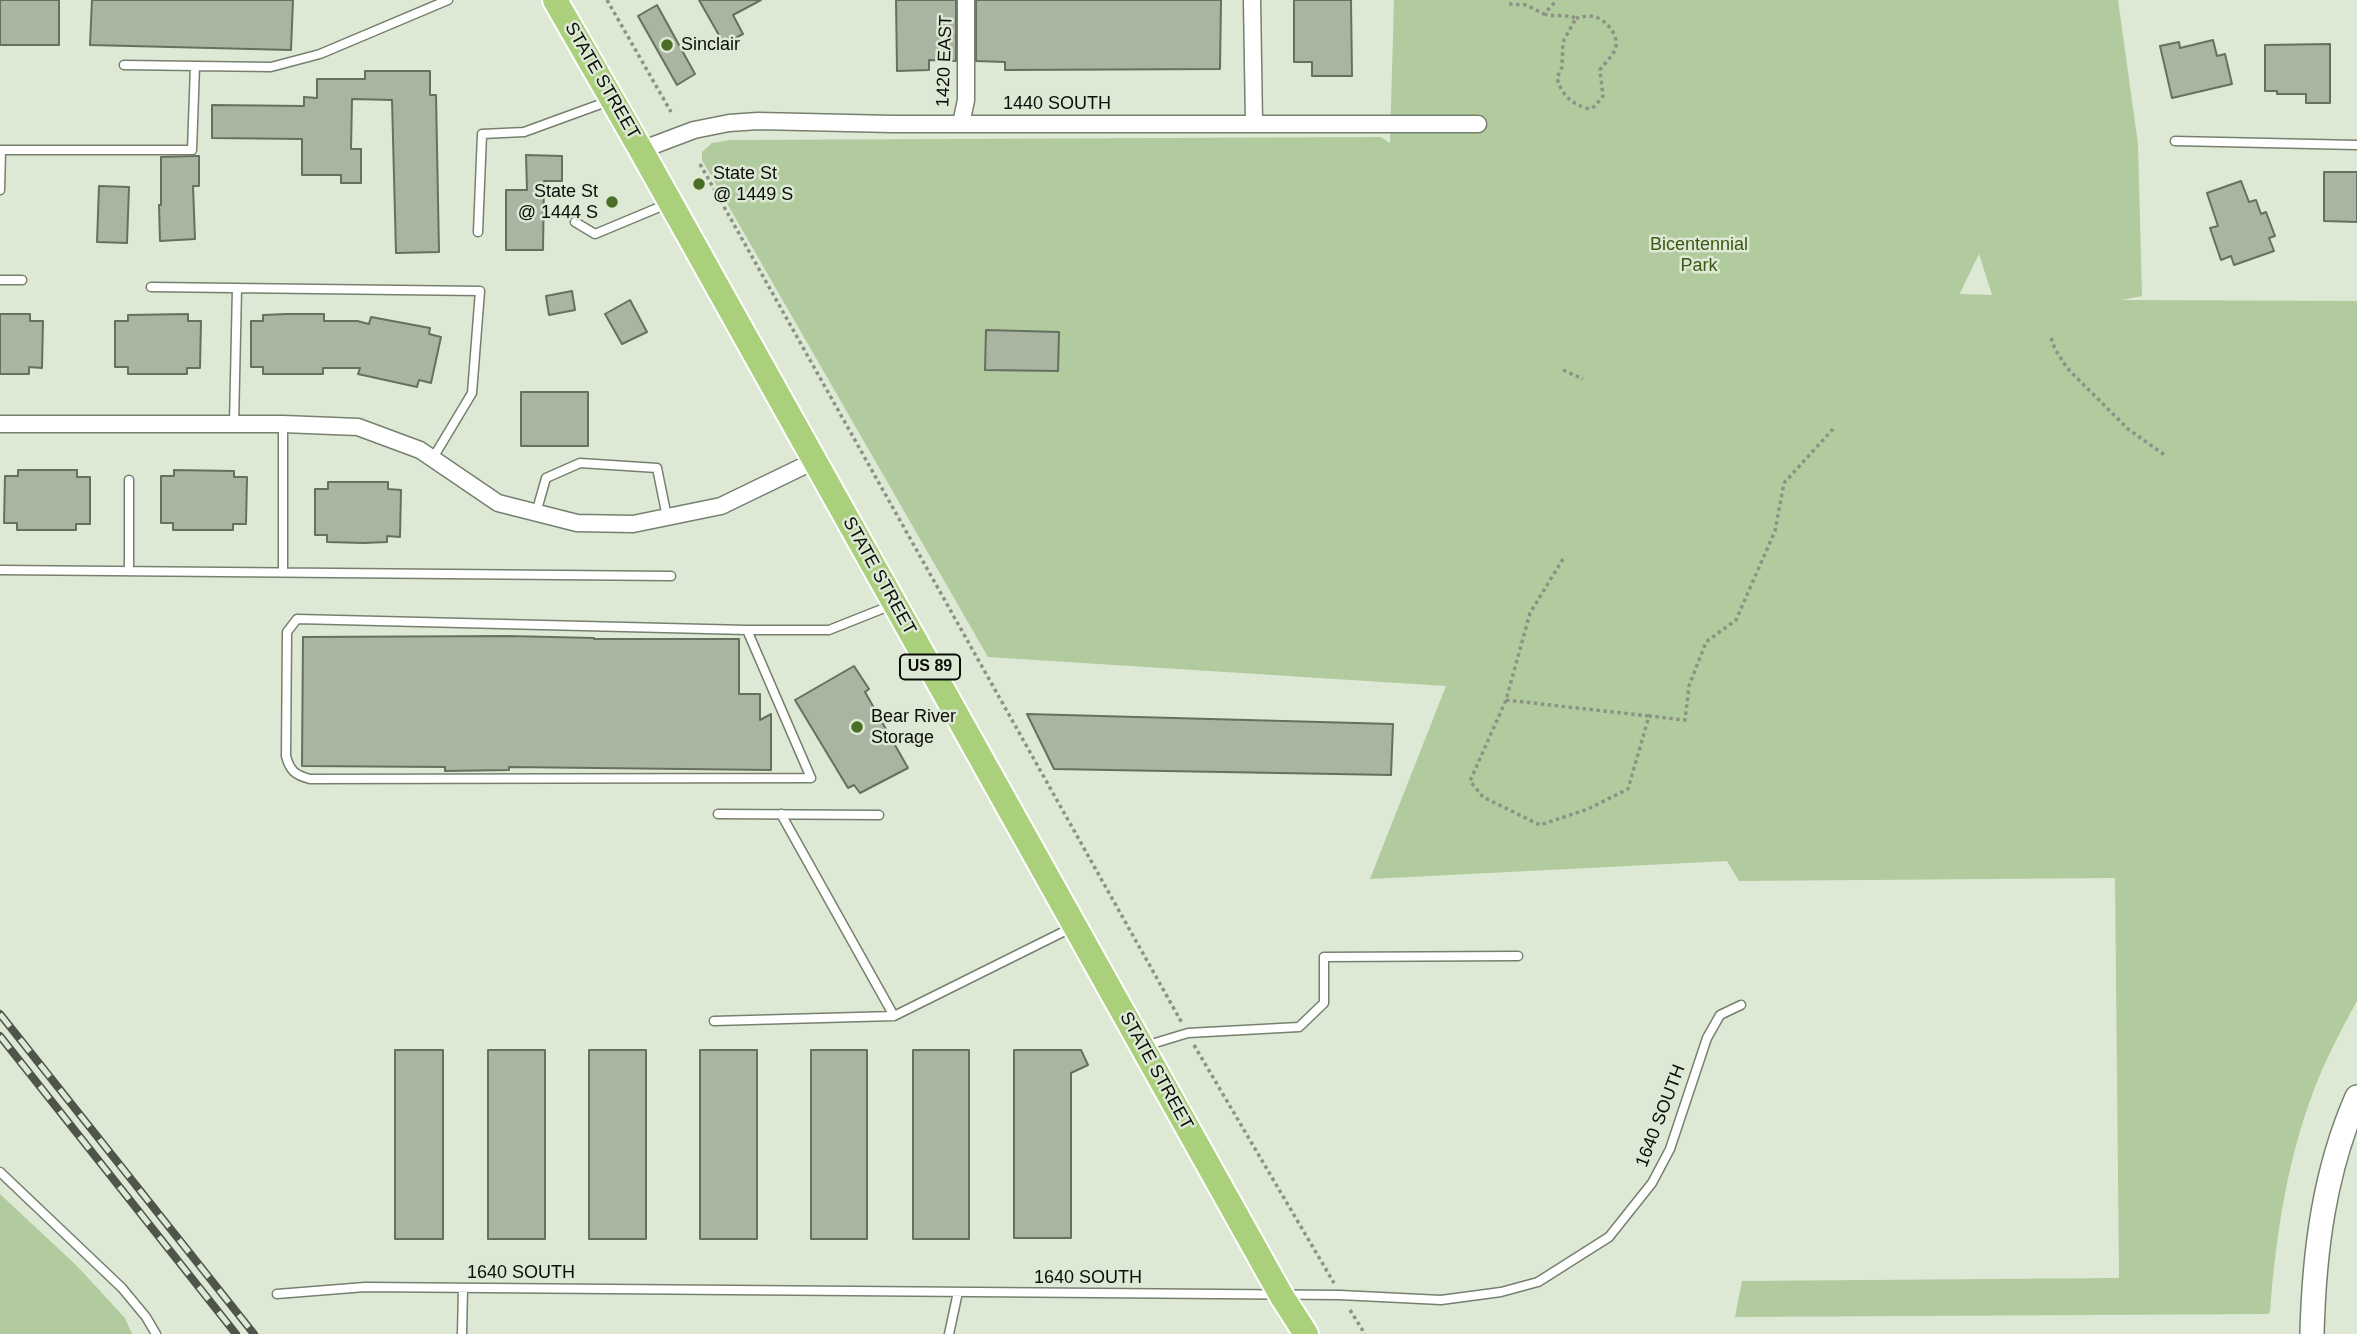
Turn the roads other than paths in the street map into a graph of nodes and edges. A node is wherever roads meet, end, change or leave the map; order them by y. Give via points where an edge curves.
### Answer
1 (448, 0) edge
2 (555, 0) edge
3 (966, 0) edge
4 (1252, 0) edge
5 (124, 65) dead end
6 (195, 66) junction
7 (612, 100) junction
8 (1254, 123) junction
9 (961, 124) junction
10 (1478, 124) dead end
11 (2175, 141) dead end
12 (2357, 145) edge
13 (1, 150) edge
14 (641, 150) junction
15 (0, 190) edge
16 (670, 203) junction
17 (575, 222) dead end
18 (478, 232) dead end
19 (0, 280) edge
20 (22, 280) dead end
21 (151, 286) dead end
22 (237, 288) junction
23 (0, 424) edge
24 (234, 424) junction
25 (283, 424) junction
26 (433, 458) junction
27 (814, 461) junction
28 (129, 480) dead end
29 (536, 513) junction
30 (667, 517) junction
31 (0, 570) edge
32 (129, 571) junction
33 (283, 572) junction
34 (671, 576) dead end
35 (894, 604) junction
36 (747, 630) junction
37 (718, 814) dead end
38 (781, 814) junction
39 (879, 815) dead end
40 (1075, 926) junction
41 (1518, 956) dead end
42 (1741, 1005) dead end
43 (894, 1016) junction
44 (714, 1021) dead end
45 (1143, 1047) junction
46 (2357, 1097) edge
47 (2351, 1127) edge
48 (0, 1172) edge
49 (463, 1288) junction
50 (958, 1292) junction
51 (277, 1294) dead end
52 (1280, 1295) junction
53 (156, 1334) edge
54 (462, 1334) edge
55 (950, 1334) edge
56 (1306, 1334) edge
57 (2312, 1334) edge

1 - 6 lane via 320,54 271,67
2 - 7 main road, STATE STREET / US 89
3 - 9 street, 1420 EAST via 966,100
4 - 8 street
5 - 6 lane
6 - 13 lane via 192,150
7 - 14 main road, STATE STREET / US 89
7 - 18 lane via 524,132 482,134
8 - 9 street, 1440 SOUTH
8 - 10 street, 1440 SOUTH
9 - 14 street, 1440 SOUTH via 729,123 681,134
11 - 12 lane
13 - 15 lane
14 - 16 main road, STATE STREET / US 89
16 - 17 lane via 595,234
16 - 27 main road, STATE STREET / US 89
19 - 20 lane
21 - 22 lane
22 - 24 lane
22 - 26 lane via 481,291 472,393
23 - 24 street
24 - 25 street
25 - 26 street via 358,427
25 - 33 lane
26 - 29 street via 498,503
27 - 30 street via 721,506
27 - 35 main road, STATE STREET / US 89
28 - 32 lane
29 - 30 street via 577,523 634,524
29 - 30 lane via 546,478 580,463 657,468
31 - 32 lane
32 - 33 lane
33 - 34 lane
35 - 36 lane via 829,630
35 - 40 main road, STATE STREET / US 89
36 - 36 lane via 297,619 287,632 289,769 310,779 811,778
37 - 38 lane
38 - 39 lane
38 - 43 lane
40 - 43 lane
40 - 45 main road, STATE STREET / US 89
41 - 45 lane via 1324,957 1324,1003 1299,1027 1188,1034
42 - 52 lane, 1640 SOUTH via 1720,1014 1707,1038 1653,1183 1609,1237 1538,1282 1441,1300
43 - 44 lane
45 - 52 main road, STATE STREET / US 89
46 - 47 street
47 - 57 street via 2323,1206
48 - 53 lane via 122,1287
49 - 50 lane, 1640 SOUTH
49 - 51 lane, 1640 SOUTH via 365,1287
49 - 54 lane
50 - 52 lane, 1640 SOUTH
50 - 55 lane
52 - 56 main road, STATE STREET / US 89

